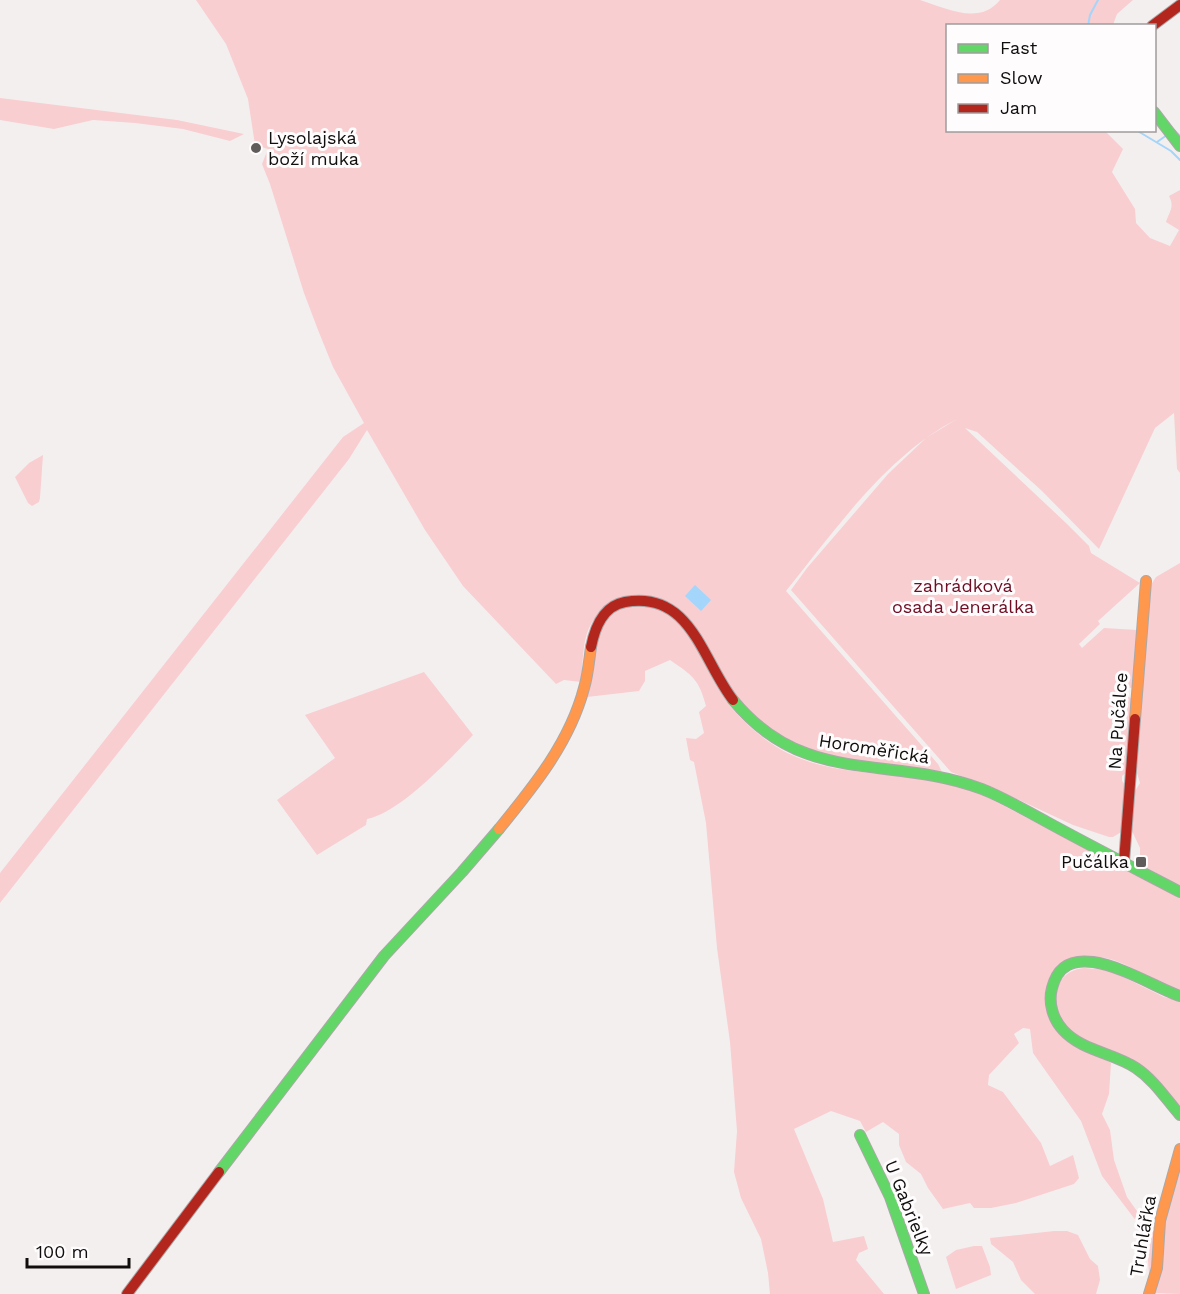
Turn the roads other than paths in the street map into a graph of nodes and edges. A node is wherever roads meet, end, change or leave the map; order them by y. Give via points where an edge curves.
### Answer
1 (1180, 5) edge
2 (1155, 24) edge
3 (1156, 113) edge
4 (1180, 146) edge
5 (1146, 581) dead end
6 (1124, 862) junction
7 (1180, 892) edge
8 (1180, 996) edge
9 (1180, 1115) edge
10 (860, 1135) dead end
11 (1180, 1149) edge
12 (127, 1294) edge
13 (924, 1294) edge
14 (1149, 1294) edge

1 - 2 main road
3 - 4 main road
5 - 6 main road, Na Pučálce
6 - 7 main road, Horoměřická
6 - 12 main road, Horoměřická via 964,782 846,765 787,747 738,707 725,691 692,629 680,616 648,600 627,601 601,619 592,637 586,683 577,712 529,790 474,859 387,953
8 - 9 main road via 1098,962 1069,966 1056,977 1050,994 1053,1014 1063,1030 1084,1045 1134,1066
10 - 13 main road, U Gabrielky via 890,1197
11 - 14 main road, Truhlářka via 1160,1221 1157,1268

